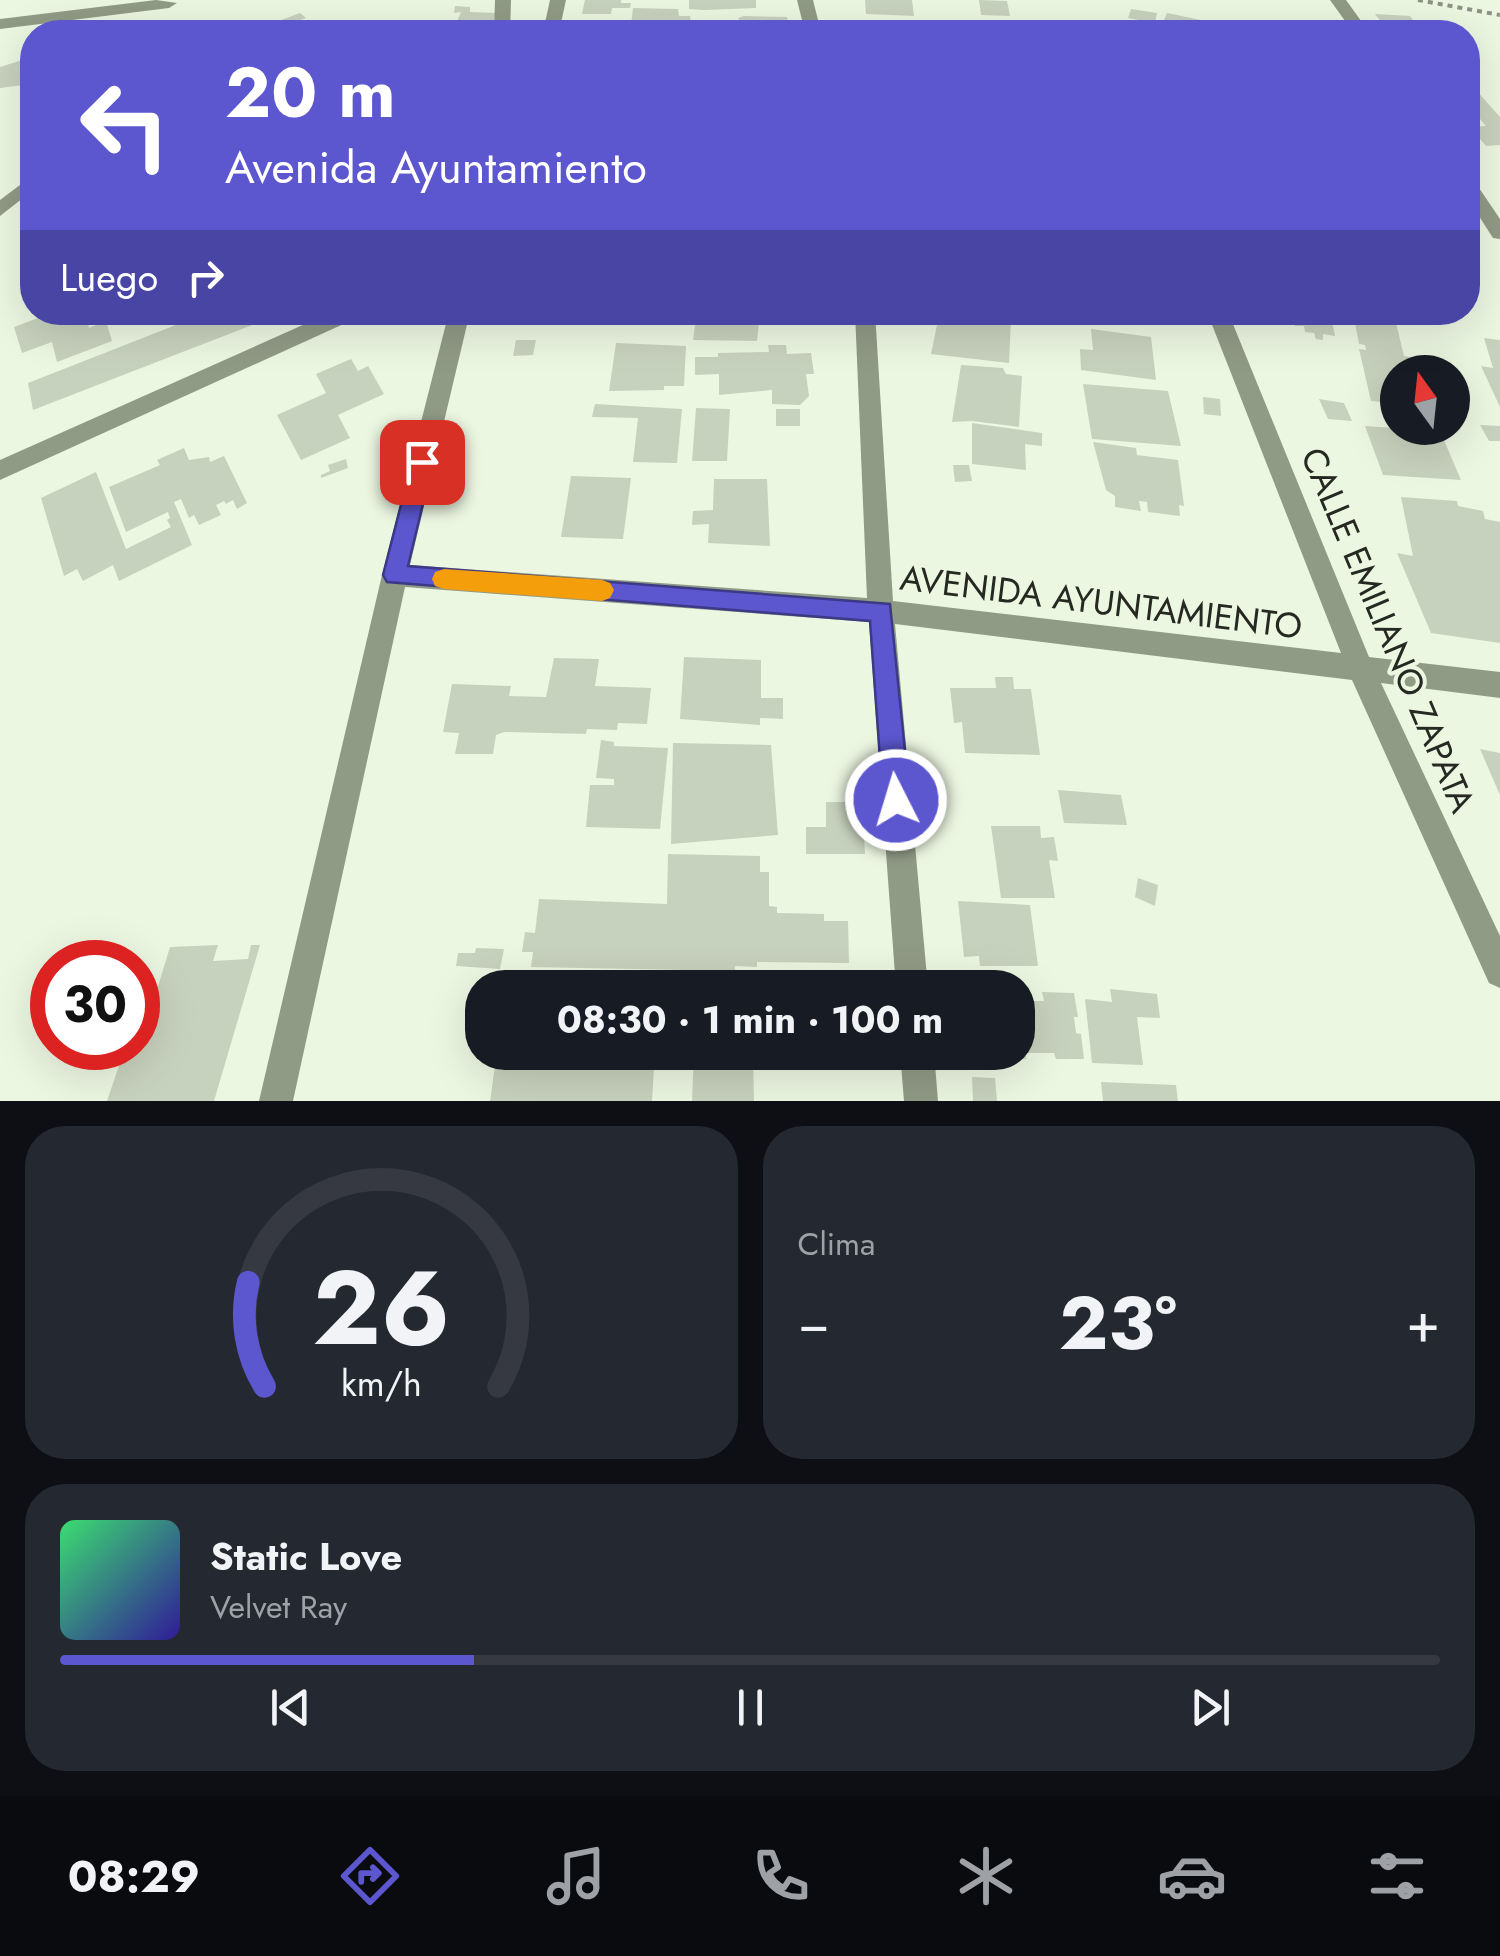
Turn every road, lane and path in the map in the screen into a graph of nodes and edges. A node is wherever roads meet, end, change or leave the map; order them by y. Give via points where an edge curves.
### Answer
1 (1418, 0) edge
2 (170, 3) dead end
3 (1496, 15) edge
4 (32, 20) edge
5 (20, 192) edge
6 (1480, 204) edge
7 (0, 210) edge
8 (1500, 233) edge
9 (323, 325) edge
10 (457, 325) edge
11 (866, 325) edge
12 (1222, 325) edge
13 (0, 470) edge
14 (395, 575) junction
15 (882, 611) junction
16 (1360, 667) junction
17 (1500, 686) edge
18 (911, 970) edge
19 (1500, 972) edge
20 (918, 1070) edge
21 (276, 1101) edge
22 (921, 1101) edge

1 - 3 path
2 - 4 street
5 - 7 street
6 - 8 street
9 - 13 street
10 - 14 street
11 - 15 street
12 - 16 street, CALLE EMILIANO ZAPATA
14 - 15 street, AVENIDA AYUNTAMIENTO
14 - 21 street
15 - 16 street, AVENIDA AYUNTAMIENTO
15 - 18 street
16 - 17 street, AVENIDA AYUNTAMIENTO
16 - 19 street, CALLE EMILIANO ZAPATA
20 - 22 street

